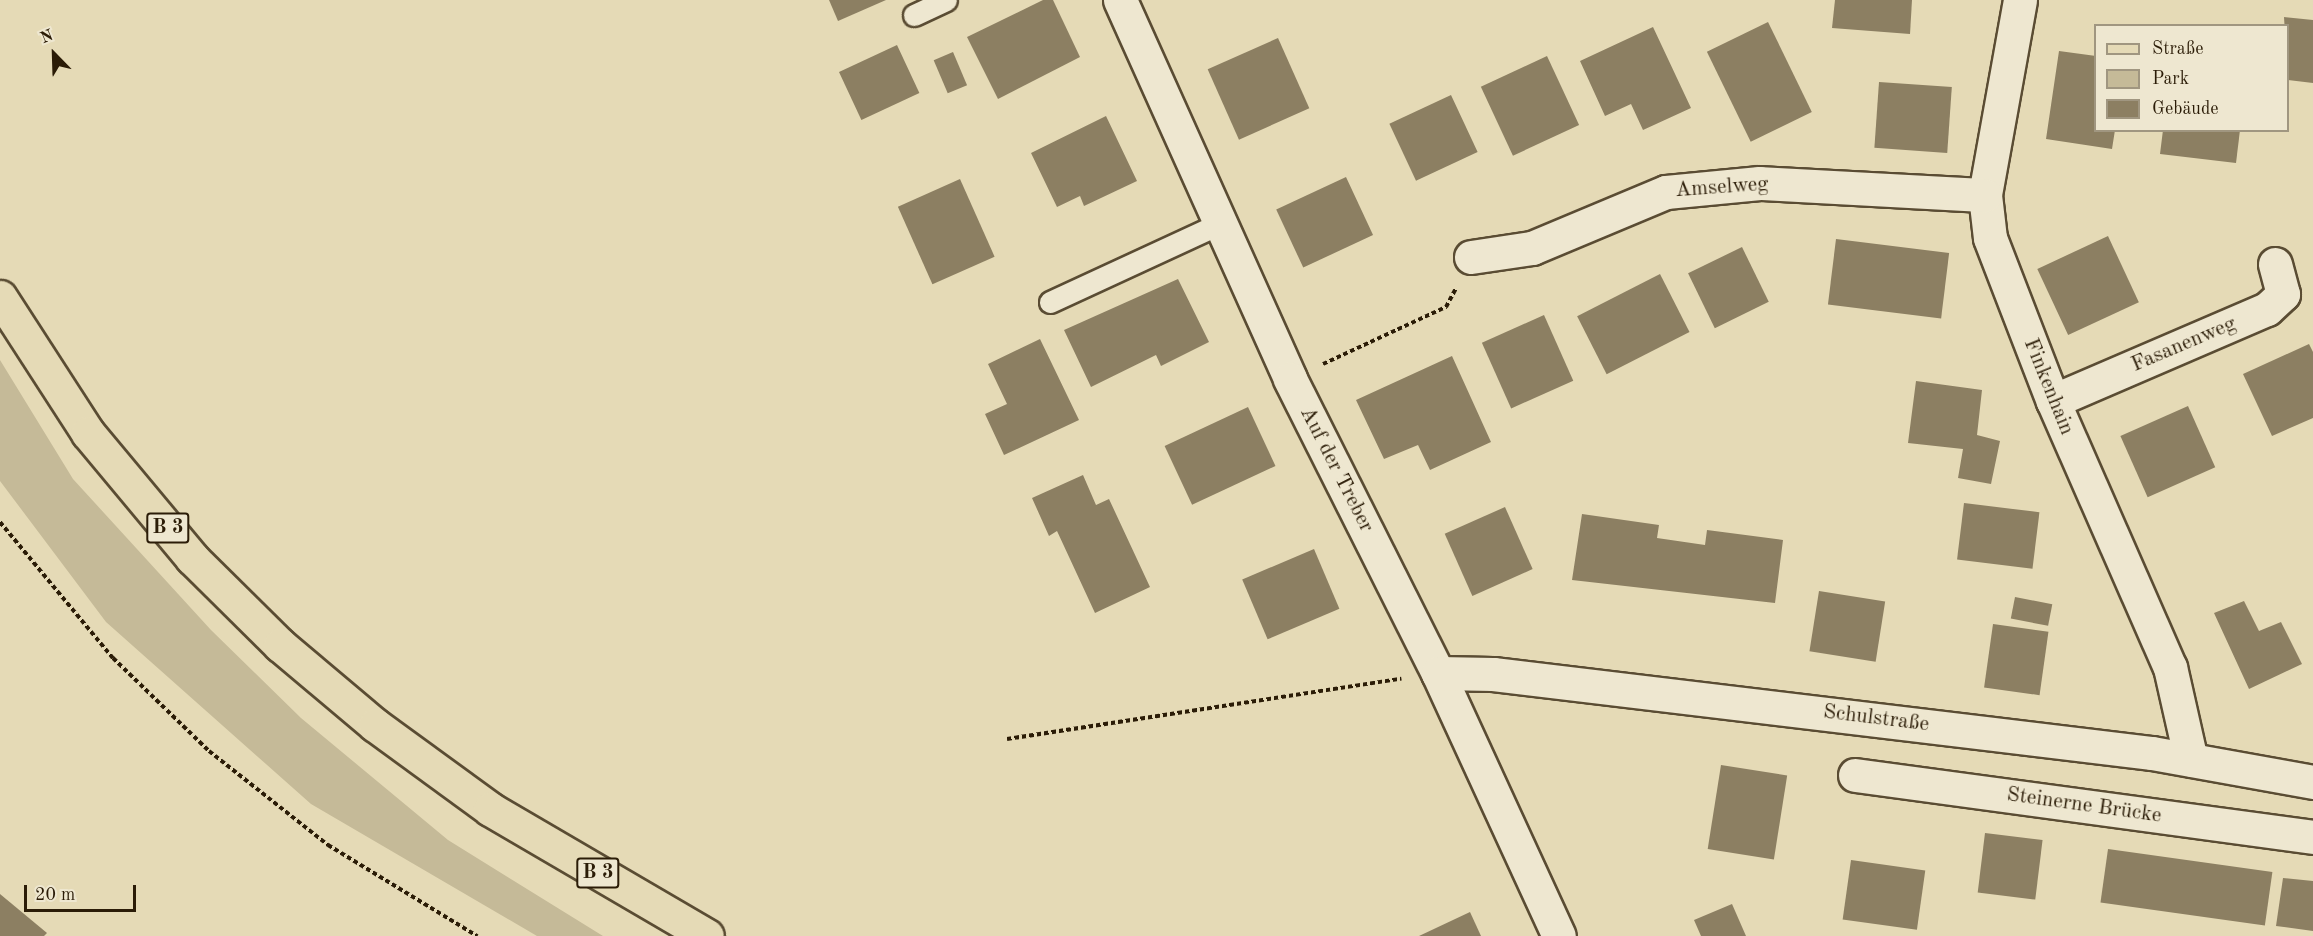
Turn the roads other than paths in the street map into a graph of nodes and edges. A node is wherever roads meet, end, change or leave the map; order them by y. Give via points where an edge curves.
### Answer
1 (946, 0) edge
2 (1120, 0) edge
3 (2020, 0) edge
4 (914, 15) dead end
5 (1985, 195) junction
6 (1219, 224) junction
7 (1471, 257) road end
8 (2275, 264) dead end
9 (0, 297) edge
10 (1050, 302) dead end
11 (2053, 401) junction
12 (1438, 673) junction
13 (2191, 760) junction
14 (1855, 775) dead end
15 (2313, 782) edge
16 (2313, 837) edge
17 (707, 936) edge
18 (1559, 936) edge

1 - 4 lane
2 - 6 street, Auf der Treber
3 - 5 street, Finkenhain
5 - 7 street, Amselweg via 1760,183 1665,192 1532,248
5 - 11 street, Finkenhain via 1990,238
6 - 10 lane
6 - 12 street, Auf der Treber via 1290,379
8 - 11 street, Fasanenweg via 2283,294 2267,309
9 - 17 main road, B 3 via 88,433 192,558 280,645 375,725 490,809
11 - 13 street, Finkenhain via 2170,667
12 - 13 street, Schulstraße via 1540,680
12 - 18 street, Auf der Treber
13 - 15 street, Schulstraße
14 - 16 street, Steinerne Brücke

